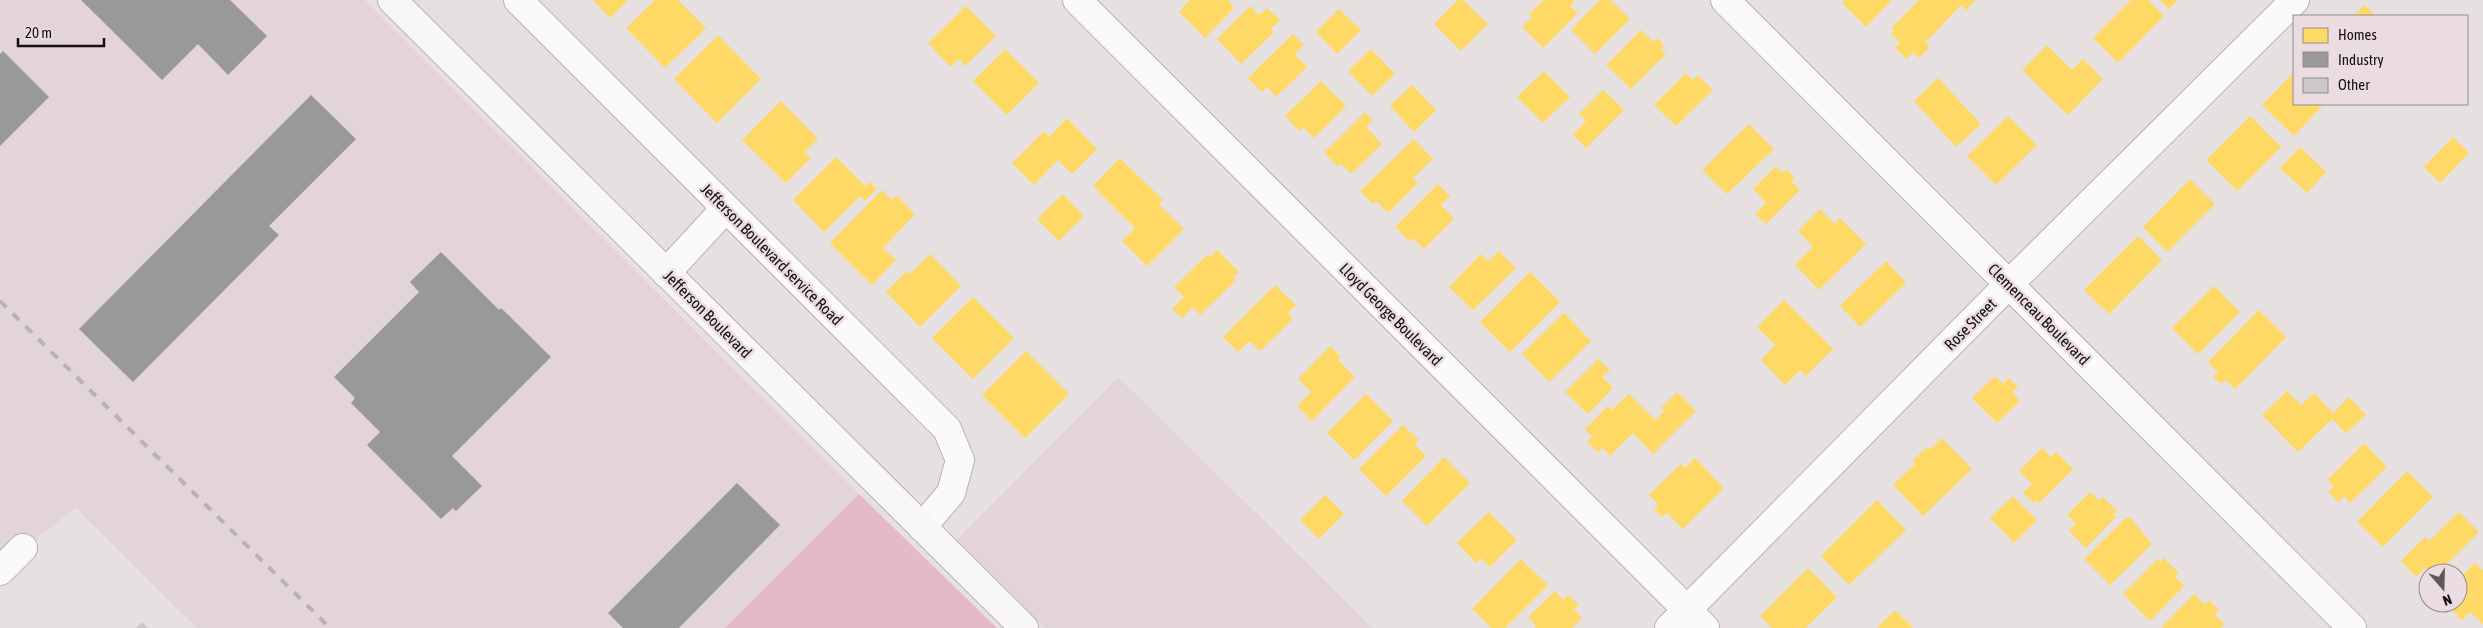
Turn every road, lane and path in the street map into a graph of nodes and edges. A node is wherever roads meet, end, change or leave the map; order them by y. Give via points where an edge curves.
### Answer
1 (392, 0) edge
2 (518, 0) edge
3 (1077, 0) edge
4 (1726, 0) edge
5 (2295, 0) edge
6 (726, 208) junction
7 (666, 273) junction
8 (2009, 284) junction
9 (922, 527) junction
10 (23, 548) dead end
11 (0, 571) edge
12 (1687, 622) edge
13 (1024, 628) edge
14 (2352, 628) edge

1 - 7 street, Jefferson Boulevard
2 - 6 street, Jefferson Boulevard service Road
3 - 12 street, Lloyd George Boulevard
4 - 8 street, Clemenceau Boulevard
5 - 8 street, Rose Street
6 - 7 street
6 - 9 street, Jefferson Boulevard service Road via 947,429 960,460 951,493
7 - 9 street, Jefferson Boulevard
8 - 12 street, Rose Street
8 - 14 street, Clemenceau Boulevard
9 - 13 street, Jefferson Boulevard
10 - 11 street

